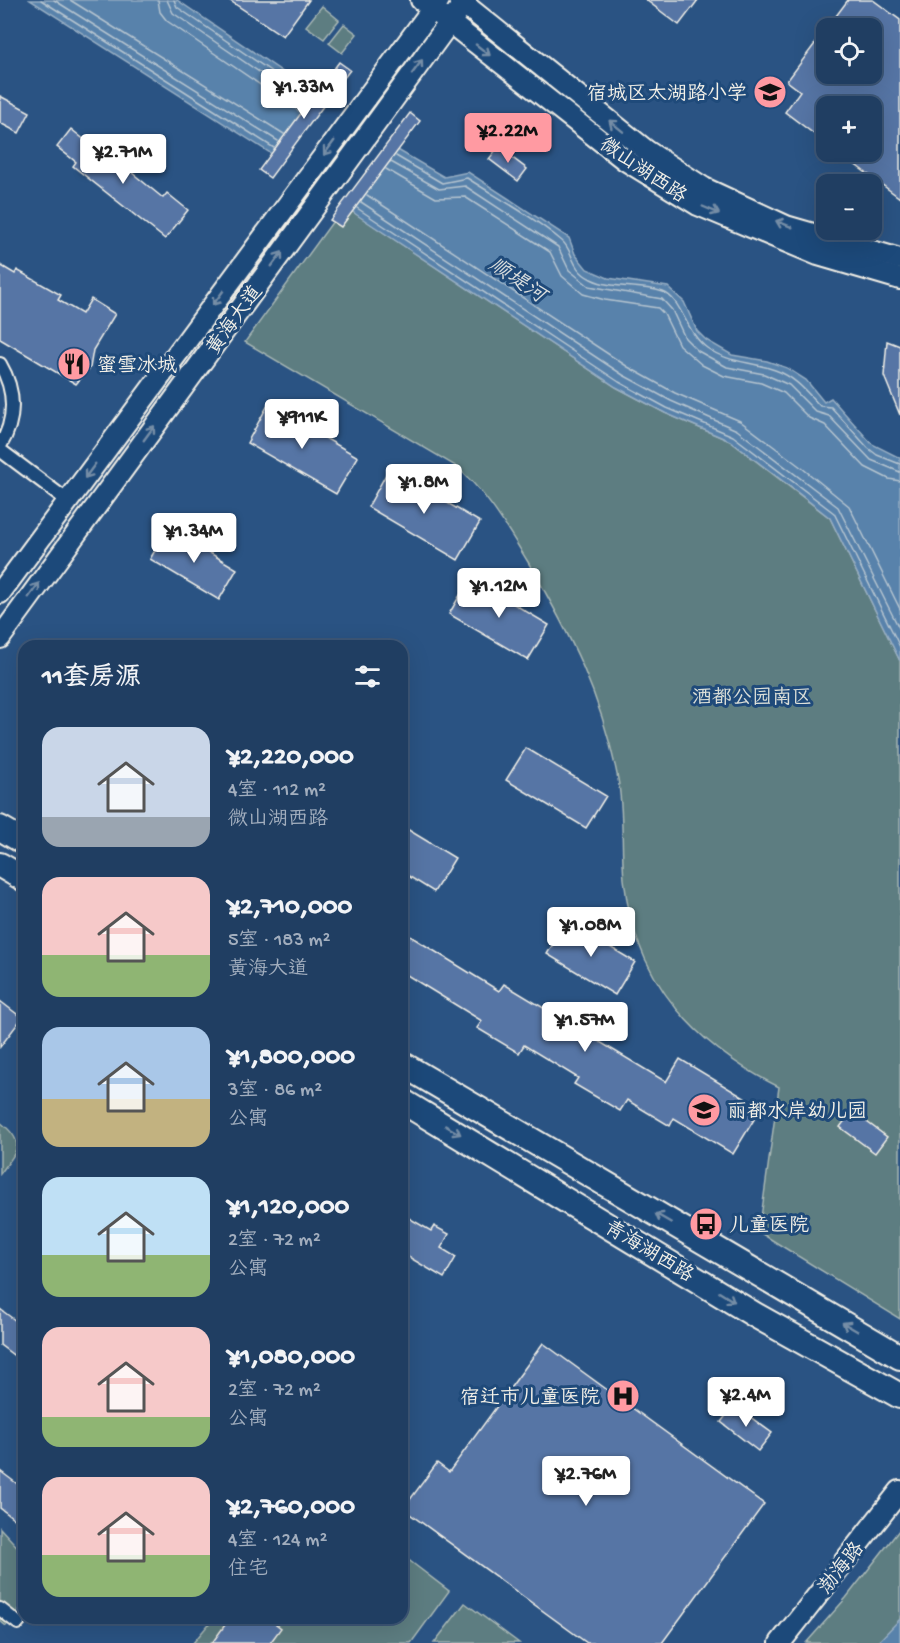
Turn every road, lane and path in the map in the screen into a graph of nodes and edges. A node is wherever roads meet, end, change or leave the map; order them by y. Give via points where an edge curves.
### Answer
1 (463, 1) edge
2 (431, 3) edge
3 (449, 23) junction
4 (900, 259) edge
5 (900, 279) edge
6 (0, 364) edge
7 (0, 448) edge
8 (68, 501) junction
9 (0, 593) edge
10 (0, 638) edge
11 (0, 828) edge
12 (18, 838) edge
13 (0, 865) edge
14 (18, 876) edge
15 (408, 1068) edge
16 (408, 1105) edge
17 (900, 1357) edge
18 (900, 1396) edge
19 (900, 1491) edge
20 (0, 1609) edge
21 (18, 1623) dead end
22 (780, 1643) edge

1 - 3 street, 黄海大道
4 -> 1 street, 微山湖西路 via 786,226 704,188 647,151
2 - 3 street, 微山湖西路
2 -> 8 street, 黄海大道 via 364,101
3 -> 5 street, 微山湖西路 via 625,160 698,204 818,255
10 -> 3 street, 黄海大道
6 - 7 street via 14,417
7 - 8 street
8 - 9 street, 黄海大道
11 - 12 main road
13 - 14 main road
17 -> 15 main road, 青海湖西路
16 -> 18 main road, 青海湖西路 via 748,1311
19 - 22 street, 渤海路
20 - 21 street

